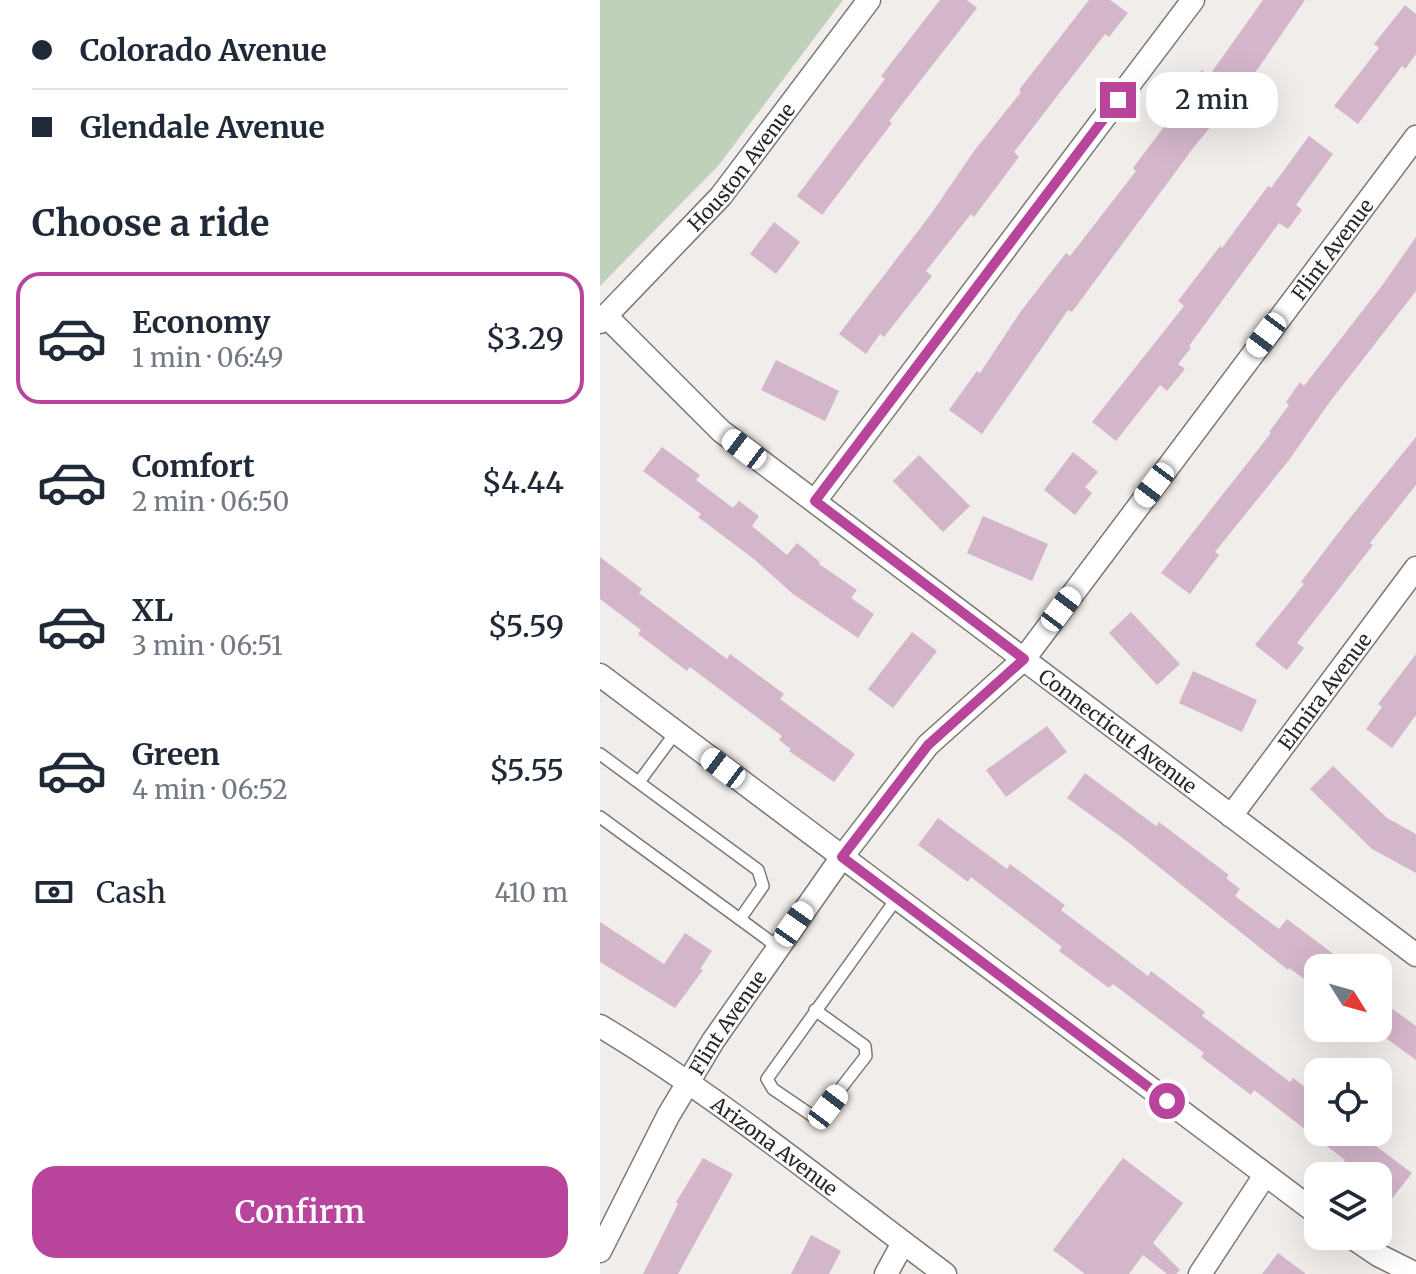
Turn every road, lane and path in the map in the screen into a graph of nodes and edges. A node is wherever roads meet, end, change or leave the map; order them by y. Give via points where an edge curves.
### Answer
1 (869, 0) edge
2 (1193, 0) edge
3 (1416, 137) edge
4 (603, 319) edge
5 (815, 501) junction
6 (1416, 568) edge
7 (1024, 659) junction
8 (600, 675) edge
9 (676, 732) junction
10 (600, 754) edge
11 (639, 782) junction
12 (1231, 816) junction
13 (600, 817) edge
14 (842, 857) junction
15 (897, 898) junction
16 (740, 919) junction
17 (778, 947) junction
18 (1416, 955) edge
19 (815, 1010) junction
20 (600, 1026) edge
21 (687, 1083) junction
22 (1265, 1175) junction
23 (1304, 1204) edge
24 (903, 1243) junction
25 (1371, 1250) edge
26 (600, 1251) edge
27 (886, 1274) edge
28 (945, 1274) edge
29 (1200, 1274) edge
30 (1416, 1274) edge

1 - 4 street, Houston Avenue via 721,196
2 - 5 street
3 - 7 street, Flint Avenue
4 - 5 street, Connecticut Avenue via 721,431
5 - 7 street, Connecticut Avenue
6 - 12 street, Elmira Avenue
7 - 12 street, Connecticut Avenue
7 - 14 street, Flint Avenue via 928,745
8 - 9 street
9 - 11 lane
9 - 14 street
10 - 11 lane
11 - 16 lane via 758,870 763,886
12 - 18 street, Connecticut Avenue
13 - 16 lane
14 - 15 street
14 - 17 street, Flint Avenue
15 - 19 lane
15 - 22 street
16 - 17 lane
17 - 21 street, Flint Avenue
19 - 19 lane via 767,1079 773,1089 817,1119 866,1056 865,1046
20 - 21 street, Arizona Avenue
21 - 24 street, Arizona Avenue
21 - 26 street, Flint Avenue
22 - 23 street
22 - 29 street
24 - 27 street
24 - 28 street, Arizona Avenue
25 - 30 street

